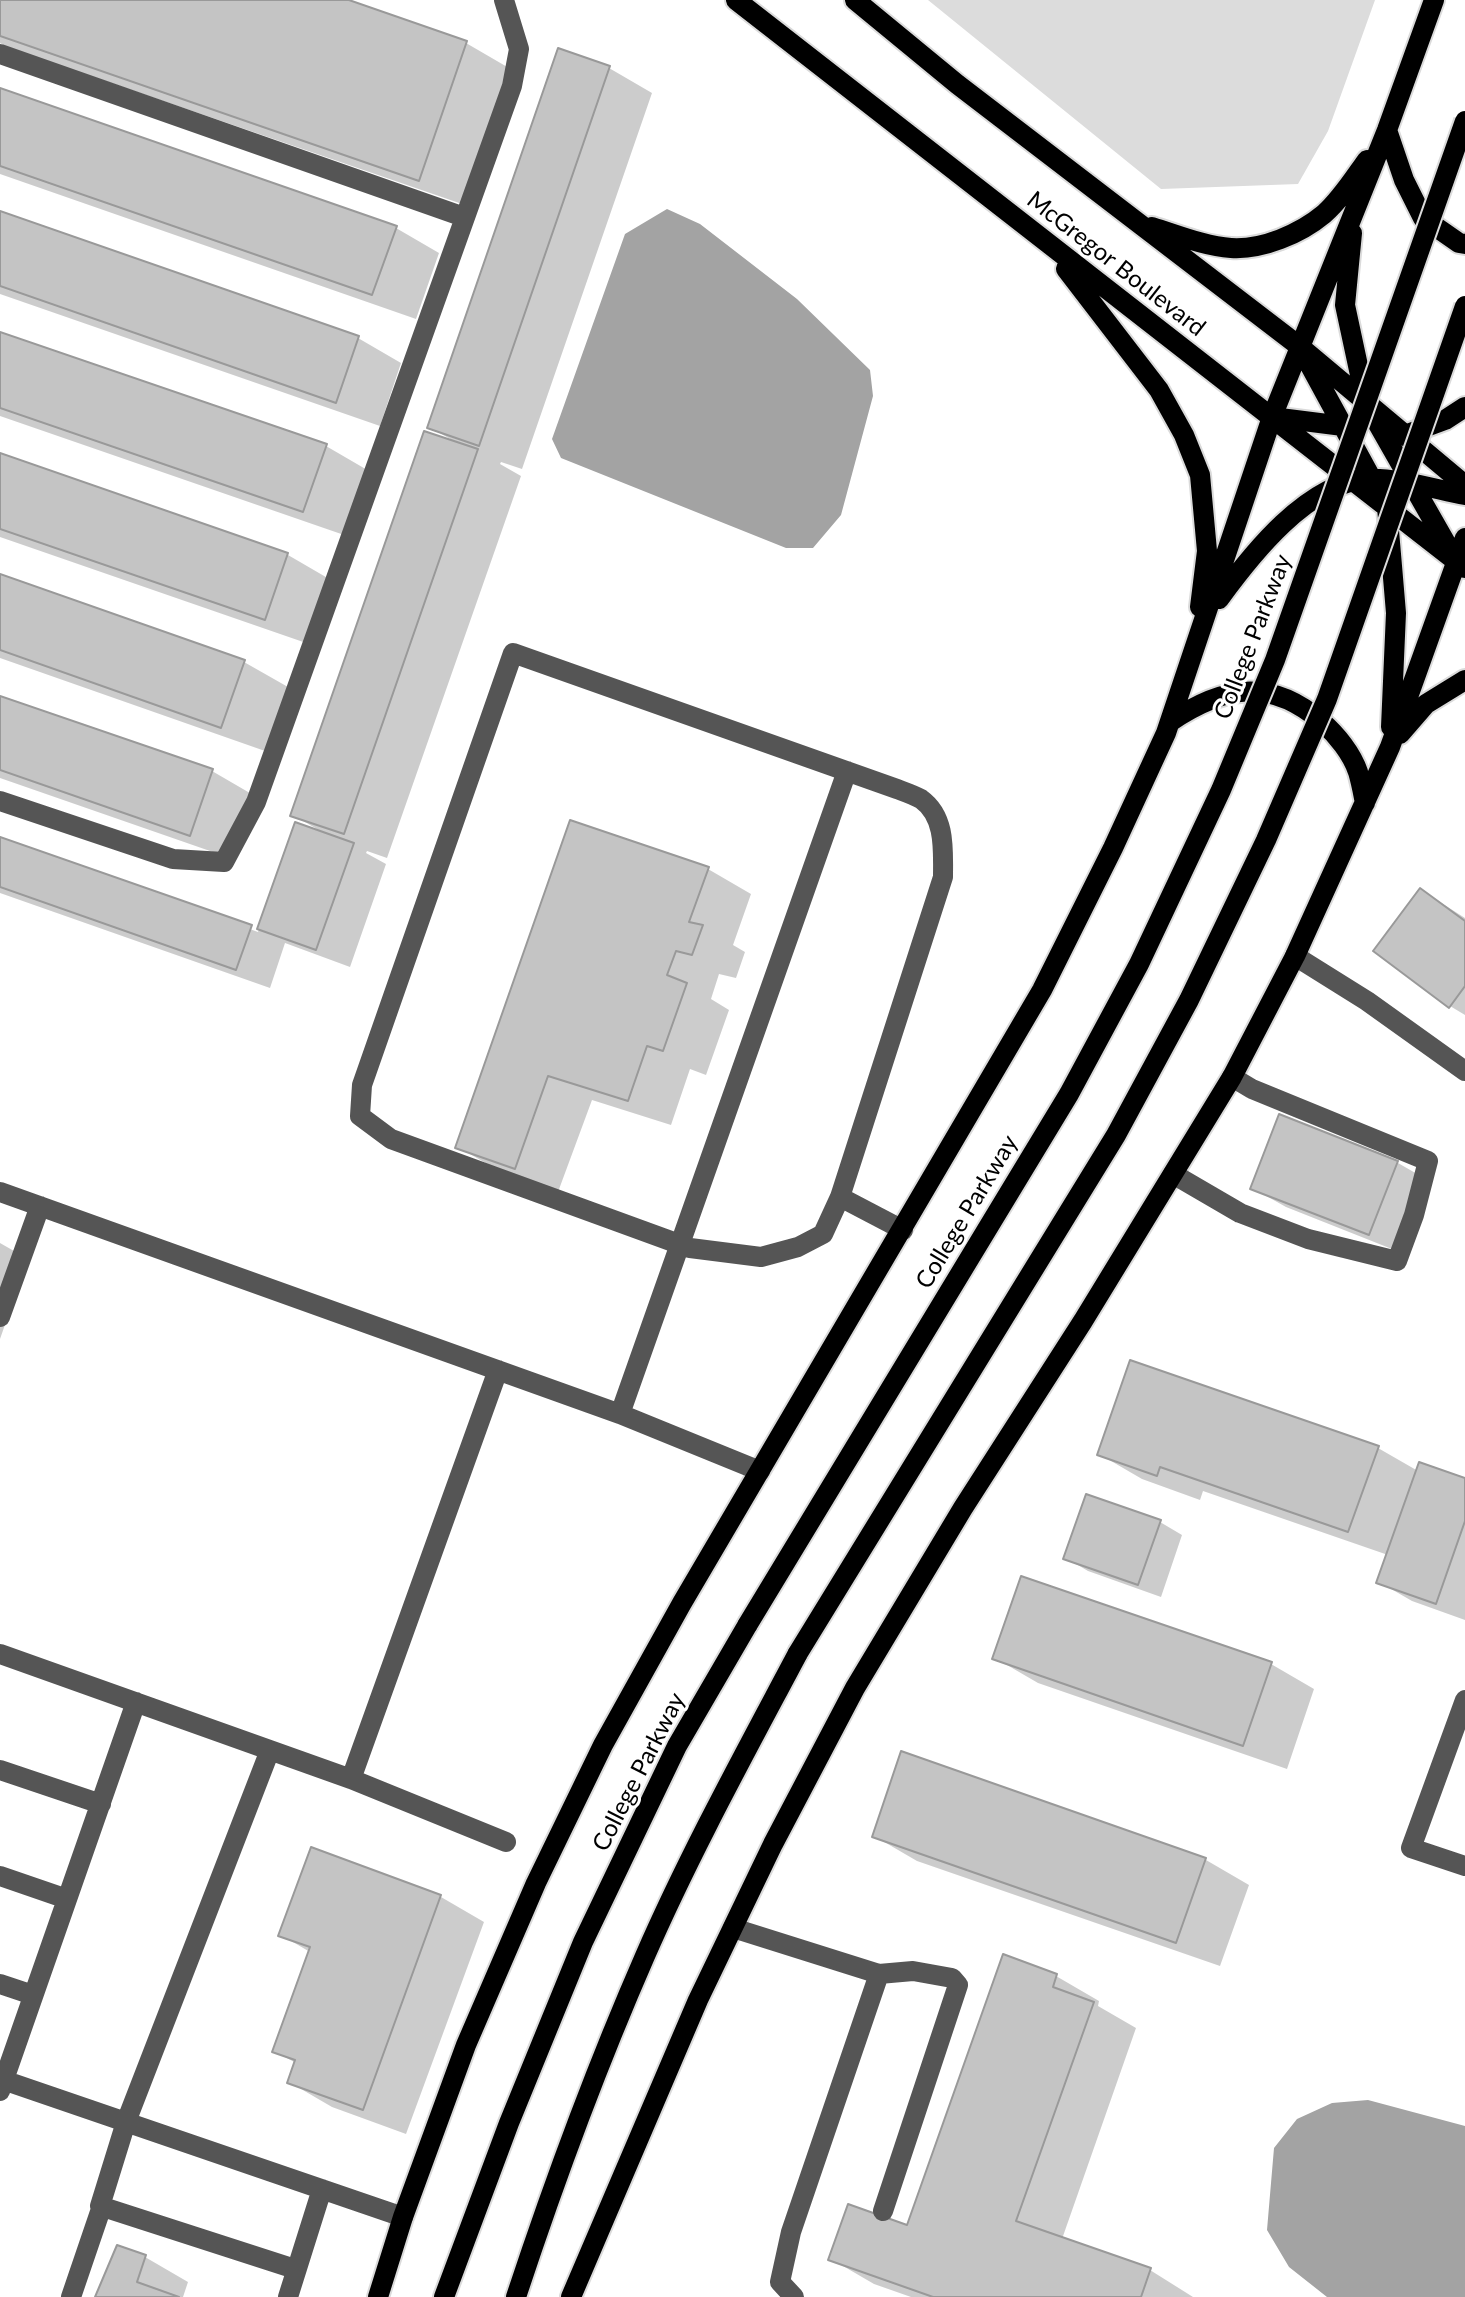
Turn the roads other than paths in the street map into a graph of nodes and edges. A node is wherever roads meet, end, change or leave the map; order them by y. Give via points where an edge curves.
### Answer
1 (504, 0) edge
2 (736, 0) edge
3 (855, 0) edge
4 (1434, 0) edge
5 (0, 54) edge
6 (1465, 121) edge
7 (1387, 130) junction
8 (1354, 213) junction
9 (464, 217) junction
10 (1139, 223) junction
11 (1046, 244) junction
12 (1465, 244) edge
13 (1465, 306) edge
14 (1299, 346) junction
15 (1366, 403) junction
16 (1465, 407) edge
17 (1272, 417) junction
18 (1345, 426) junction
19 (1383, 432) junction
20 (1405, 435) junction
21 (1363, 479) junction
22 (1465, 485) edge
23 (1413, 486) junction
24 (1465, 495) edge
25 (1387, 507) junction
26 (1465, 538) edge
27 (1461, 565) edge
28 (1208, 615) junction
29 (1187, 675) junction
30 (1465, 680) edge
31 (1170, 722) junction
32 (1390, 747) junction
33 (847, 771) junction
34 (0, 801) edge
35 (1365, 803) junction
36 (1295, 956) junction
37 (1465, 1071) edge
38 (1232, 1077) junction
39 (1173, 1174) junction
40 (0, 1192) edge
41 (840, 1197) junction
42 (40, 1206) junction
43 (903, 1230) junction
44 (681, 1245) junction
45 (0, 1317) edge
46 (498, 1370) junction
47 (620, 1414) junction
48 (760, 1471) junction
49 (0, 1654) edge
50 (1465, 1700) edge
51 (136, 1702) junction
52 (270, 1750) junction
53 (0, 1770) edge
54 (351, 1779) junction
55 (101, 1804) junction
56 (506, 1842) dead end
57 (1465, 1866) edge
58 (0, 1876) edge
59 (67, 1899) junction
60 (733, 1928) junction
61 (879, 1974) junction
62 (0, 1984) edge
63 (33, 1995) junction
64 (1, 2083) edge
65 (126, 2122) junction
66 (322, 2189) junction
67 (102, 2206) junction
68 (883, 2211) dead end
69 (403, 2217) junction
70 (295, 2269) junction
71 (783, 2292) edge
72 (71, 2297) edge
73 (288, 2297) edge
74 (378, 2297) edge
75 (444, 2297) edge
76 (516, 2297) edge
77 (571, 2297) edge

1 - 9 lane via 519,49 512,86
2 - 11 main road, McGregor Boulevard
3 - 10 main road, McGregor Boulevard
4 - 7 main road
5 - 9 lane
6 - 75 main road, College Parkway, bridge via 1275,660 1221,790 1139,964 1069,1094 677,1746 583,1942
7 - 8 main road
7 - 10 main road via 1324,213 1283,237 1233,248
7 - 12 main road via 1423,218
8 - 14 main road
8 - 15 main road via 1345,305
9 - 34 lane via 256,802 224,862 173,859
10 - 14 main road, McGregor Boulevard
11 - 17 main road, McGregor Boulevard
11 - 29 main road via 1159,390 1200,475 1207,551
13 - 76 main road, bridge via 1327,699 1266,840 1116,1135 798,1653 728,1786 645,1955 582,2108
14 - 15 main road, McGregor Boulevard
14 - 17 main road
14 - 18 main road
15 - 19 main road
15 - 20 main road, McGregor Boulevard
16 - 20 main road
17 - 18 main road
17 - 21 main road, McGregor Boulevard
17 - 28 main road
18 - 19 main road
18 - 21 main road
19 - 20 main road
19 - 23 main road
20 - 22 main road, McGregor Boulevard
21 - 23 main road
21 - 25 main road
21 - 28 main road via 1317,496 1282,525 1248,560
23 - 24 main road
23 - 27 main road
25 - 27 main road
25 - 32 main road via 1396,613
26 - 27 main road
27 - 32 main road
28 - 29 main road
29 - 31 main road
30 - 32 main road via 1426,704
31 - 35 main road via 1220,696 1275,693 1311,712 1334,733 1357,770
31 - 43 main road via 1042,990
32 - 35 main road
33 - 41 lane via 921,799 936,815 944,844 943,877
33 - 44 lane
33 - 44 lane via 513,653 362,1085 360,1116 391,1139
35 - 36 main road
36 - 37 lane
36 - 38 main road
38 - 39 main road
38 - 39 lane via 1428,1161 1397,1261 1308,1239 1240,1213
39 - 60 main road via 855,1688
40 - 42 lane
41 - 43 lane
41 - 44 lane via 823,1234 798,1247 761,1257
42 - 45 lane
42 - 46 lane
43 - 48 main road
44 - 47 lane
46 - 47 lane
46 - 54 lane
47 - 48 lane
48 - 69 main road via 603,1745 536,1883 466,2045
49 - 51 lane
50 - 57 lane via 1411,1848
51 - 52 lane
51 - 55 lane
52 - 54 lane
52 - 65 lane
53 - 55 lane
54 - 56 lane
55 - 59 lane
58 - 59 lane
59 - 63 lane
60 - 61 lane
60 - 77 main road
61 - 68 lane via 913,1971 952,1978 958,1985
61 - 71 lane via 791,2232
62 - 63 lane
63 - 64 lane
64 - 65 lane
65 - 66 lane
65 - 67 lane
66 - 69 lane
66 - 70 lane
67 - 70 lane
67 - 72 lane
69 - 74 main road
70 - 73 lane

